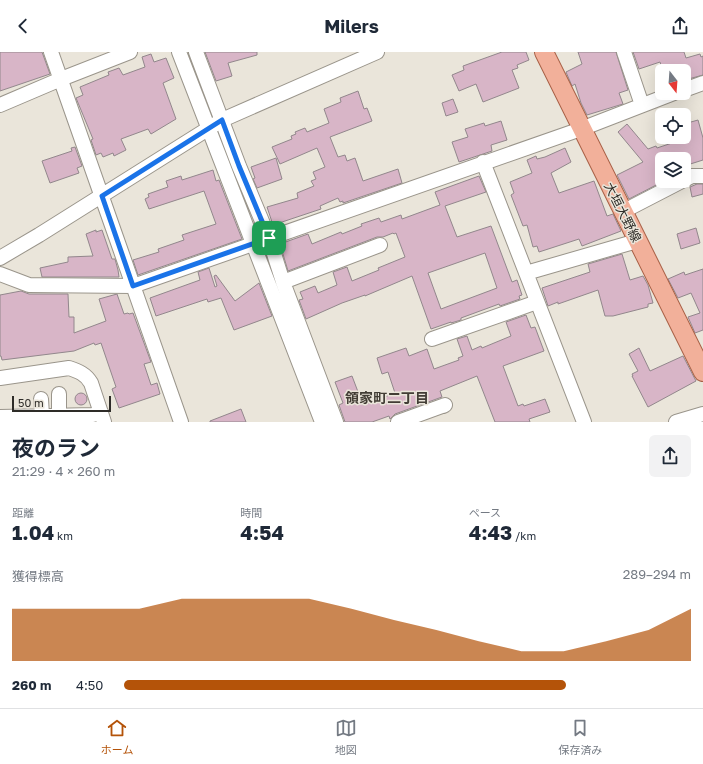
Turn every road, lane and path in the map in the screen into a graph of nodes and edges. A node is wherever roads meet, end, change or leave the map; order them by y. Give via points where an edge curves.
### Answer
1 (51, 52) edge
2 (130, 52) edge
3 (179, 52) edge
4 (196, 52) edge
5 (377, 52) edge
6 (544, 52) edge
7 (624, 52) edge
8 (61, 79) junction
9 (703, 83) edge
10 (691, 87) edge
11 (655, 100) edge
12 (0, 105) edge
13 (642, 105) junction
14 (222, 120) junction
15 (208, 129) junction
16 (581, 129) junction
17 (483, 162) junction
18 (691, 176) edge
19 (703, 176) edge
20 (668, 188) edge
21 (102, 196) junction
22 (622, 212) junction
23 (269, 238) junction
24 (637, 241) junction
25 (253, 244) junction
26 (380, 244) dead end
27 (0, 258) edge
28 (526, 273) junction
29 (0, 274) edge
30 (283, 282) junction
31 (133, 286) junction
32 (537, 302) junction
33 (432, 340) dead end
34 (703, 372) edge
35 (0, 378) edge
36 (59, 394) dead end
37 (41, 399) dead end
38 (443, 406) dead end
39 (703, 414) edge
40 (42, 416) junction
41 (58, 416) junction
42 (0, 417) edge
43 (103, 417) edge
44 (181, 422) edge
45 (322, 422) edge
46 (336, 422) edge
47 (398, 422) edge
48 (584, 422) edge
49 (676, 422) edge

1 - 8 street
2 - 8 street
3 - 15 street
4 - 14 street
5 - 14 street
6 - 16 main road, 大垣大野線
7 - 13 street
8 - 12 street
8 - 21 street
9 - 10 street
11 - 13 street
13 - 16 street
14 - 15 street
14 - 23 street
15 - 21 street
15 - 25 street
16 - 17 street
16 - 22 main road, 大垣大野線
17 - 23 street
17 - 28 street
18 - 19 street
20 - 22 street
21 - 27 street
21 - 31 street
22 - 24 main road, 大垣大野線
23 - 25 street
23 - 30 street
24 - 28 street
24 - 34 main road, 大垣大野線
25 - 31 street
25 - 45 street
26 - 30 street
28 - 32 street
29 - 31 street via 29,285
30 - 46 street
31 - 44 street
32 - 33 street
32 - 48 street
35 - 43 street via 69,368 88,378
36 - 41 street
37 - 40 street
38 - 47 street via 445,405
39 - 49 street
40 - 41 street
40 - 42 street
41 - 43 street

